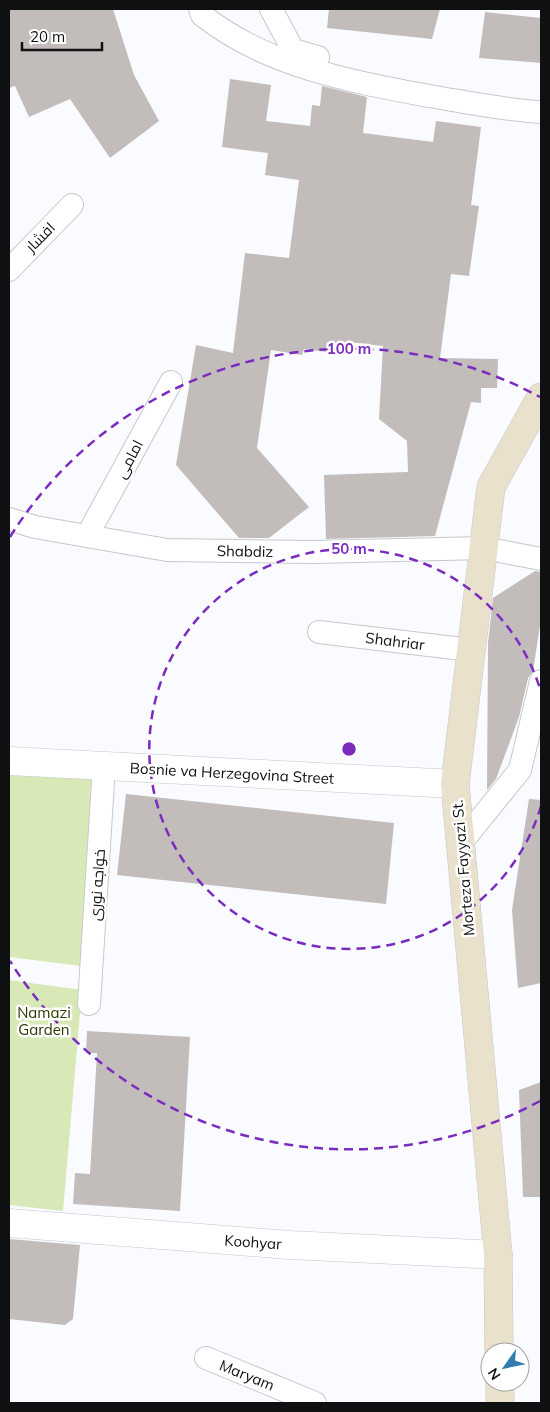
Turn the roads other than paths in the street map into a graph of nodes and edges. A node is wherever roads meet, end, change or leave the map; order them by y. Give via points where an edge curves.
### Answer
1 (200, 9) edge
2 (271, 9) edge
3 (541, 103) edge
4 (541, 112) edge
5 (72, 205) dead end
6 (9, 270) edge
7 (171, 382) dead end
8 (541, 397) edge
9 (9, 519) edge
10 (87, 536) junction
11 (484, 548) junction
12 (541, 559) edge
13 (320, 632) dead end
14 (471, 650) junction
15 (541, 681) edge
16 (9, 761) edge
17 (104, 766) junction
18 (455, 784) junction
19 (461, 843) junction
20 (89, 1004) dead end
21 (9, 1224) edge
22 (498, 1255) junction
23 (499, 1342) edge
24 (206, 1358) dead end
25 (315, 1403) edge

1 - 4 street via 202,15 240,42 297,66 392,89 508,110
2 - 3 street via 293,50 383,76
5 - 6 street, افشار
7 - 10 street, امامی
8 - 11 main road, Morteza Fayyazi St. via 492,487
9 - 10 street, Shabdiz
10 - 11 street, Shabdiz via 168,550 314,552
11 - 12 street, Shabdiz
11 - 14 main road, Morteza Fayyazi St.
13 - 14 street, Shahriar
14 - 18 main road, Morteza Fayyazi St.
15 - 19 street via 520,770
16 - 17 street, Bosnie va Herzegovina Street
17 - 18 street, Bosnie va Herzegovina Street
17 - 20 street, خواجه نوری
18 - 19 main road, Morteza Fayyazi St.
19 - 22 main road, Morteza Fayyazi St.
21 - 22 street, Koohyar
22 - 23 main road, Morteza Fayyazi St.
24 - 25 street, Maryam

